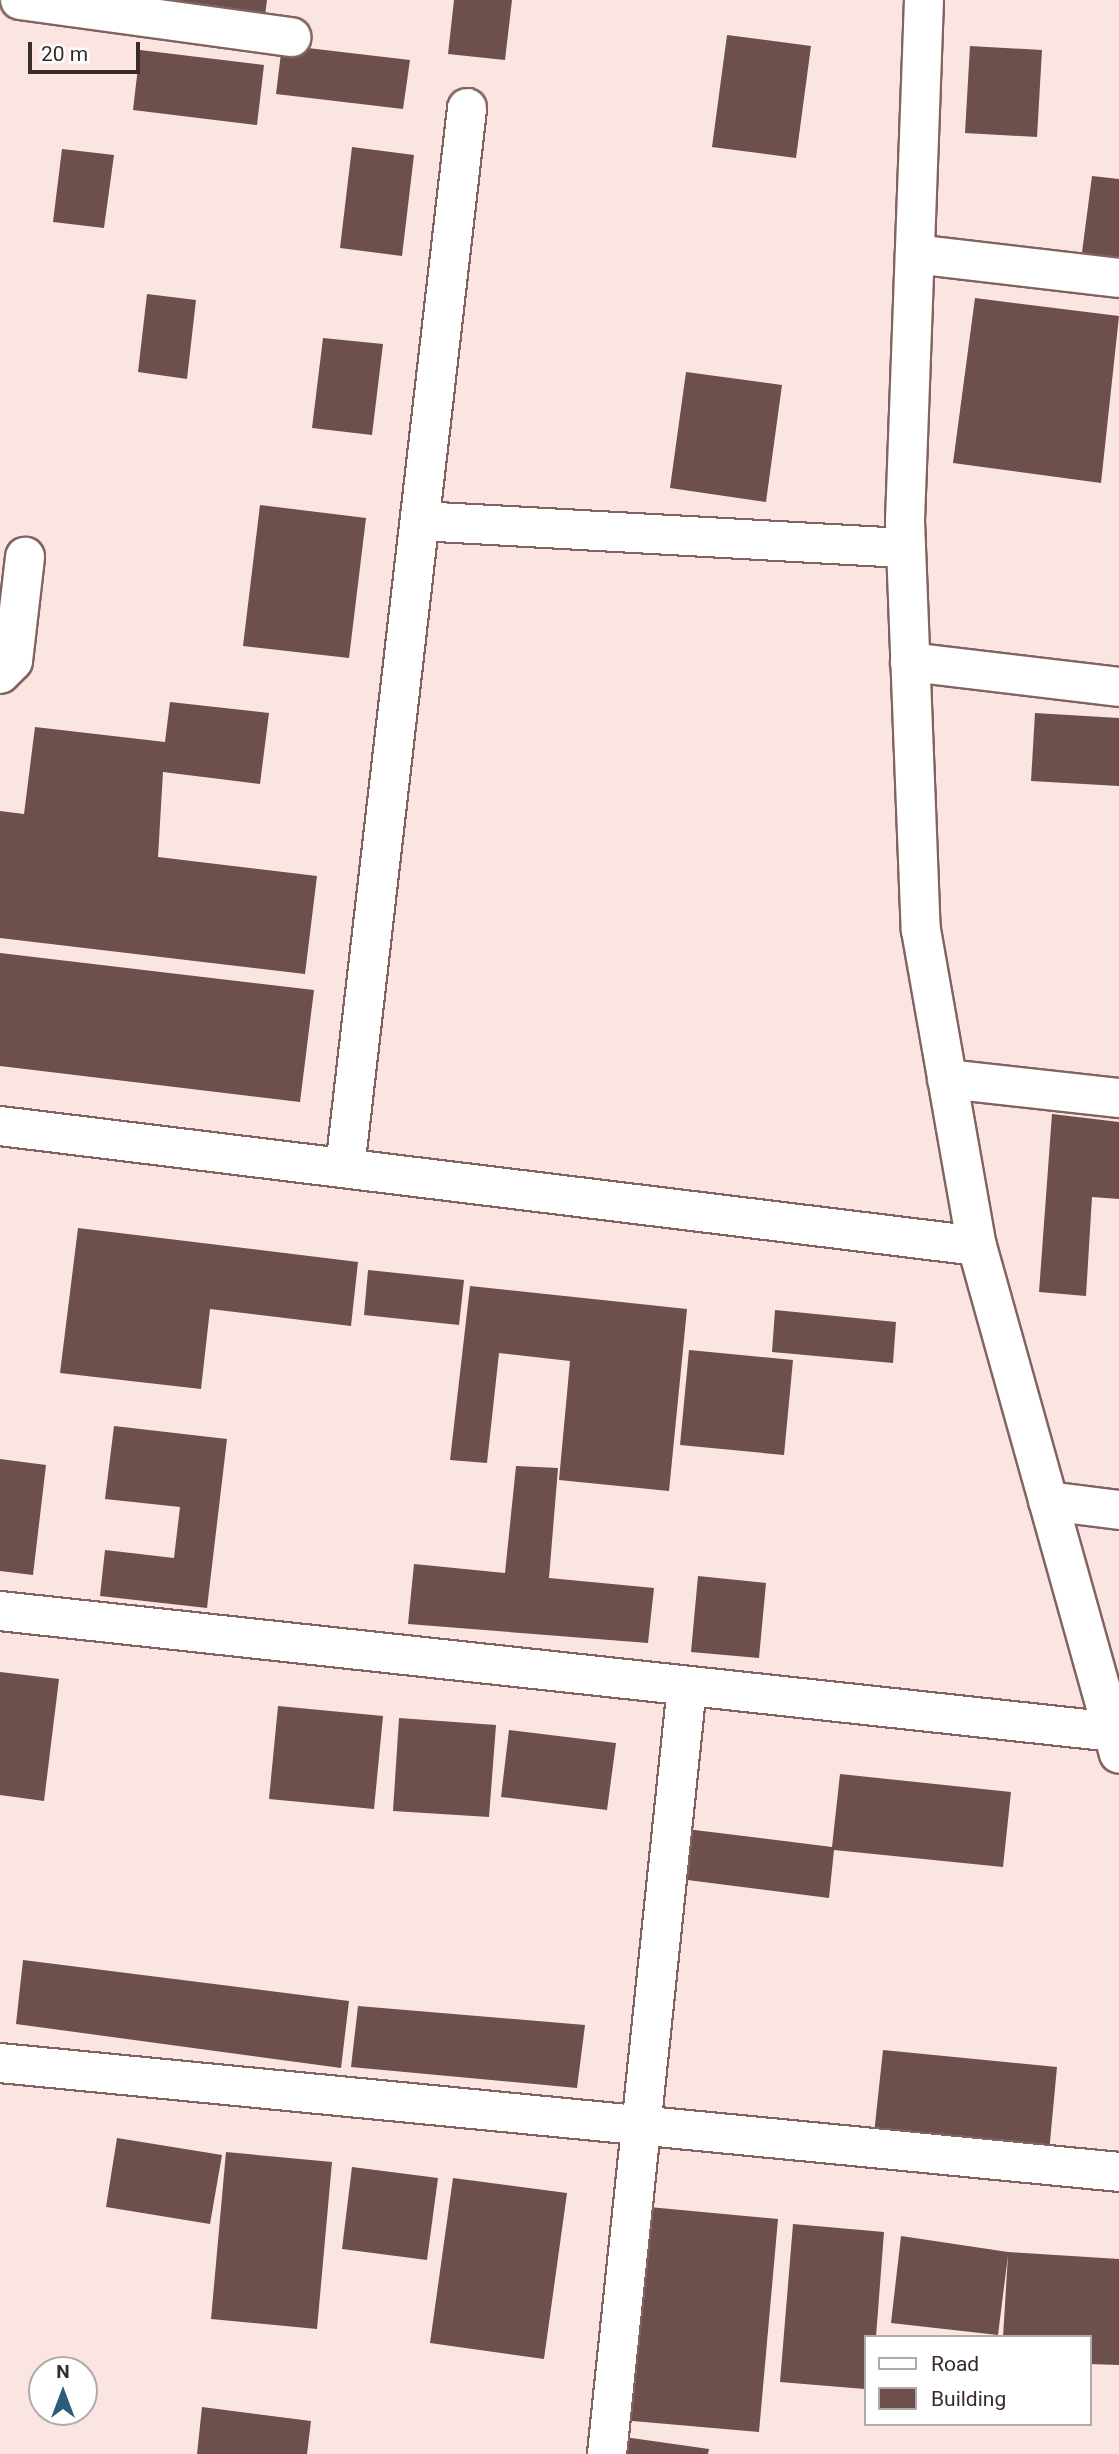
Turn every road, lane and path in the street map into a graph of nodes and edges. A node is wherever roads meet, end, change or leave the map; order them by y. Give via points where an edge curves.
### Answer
1 (20, 0) edge
2 (924, 0) edge
3 (291, 37) dead end
4 (467, 108) dead end
5 (915, 254) junction
6 (1119, 278) edge
7 (420, 521) junction
8 (906, 548) junction
9 (25, 557) dead end
10 (910, 662) junction
11 (0, 674) edge
12 (1119, 687) edge
13 (947, 1079) junction
14 (1119, 1098) edge
15 (0, 1126) edge
16 (345, 1168) junction
17 (977, 1246) junction
18 (1048, 1501) junction
19 (1119, 1510) edge
20 (0, 1611) edge
21 (687, 1686) junction
22 (1116, 1743) edge
23 (0, 2063) edge
24 (639, 2126) junction
25 (1119, 2172) edge
26 (607, 2454) edge

1 - 3 street
2 - 5 street
4 - 7 street
5 - 6 street
5 - 8 street
7 - 8 street
7 - 16 street
8 - 10 street
9 - 11 street via 13,661
10 - 12 street
10 - 13 street via 921,930
13 - 14 street
13 - 17 street
15 - 16 street
16 - 17 street
17 - 18 street
18 - 19 street
18 - 22 street
20 - 21 street
21 - 22 street
21 - 24 street
23 - 24 street
24 - 25 street
24 - 26 street

